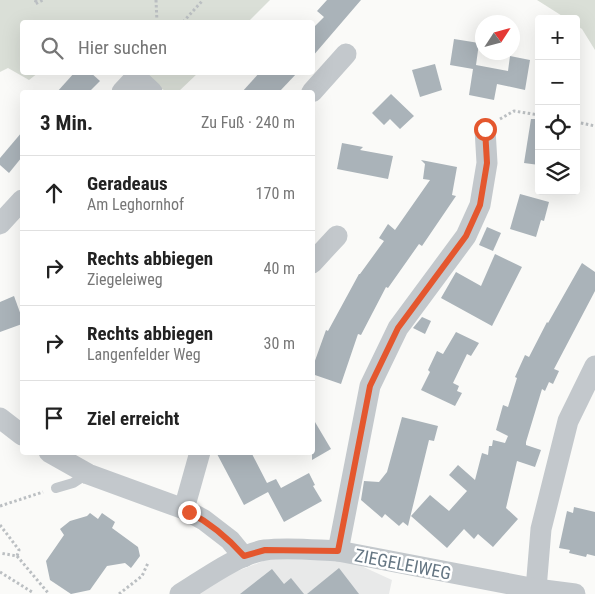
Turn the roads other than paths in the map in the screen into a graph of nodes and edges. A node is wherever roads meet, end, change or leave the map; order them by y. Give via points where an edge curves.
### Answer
1 (346, 54) dead end
2 (124, 90) edge
3 (150, 90) edge
4 (314, 90) edge
5 (485, 129) road end
6 (20, 202) edge
7 (0, 224) edge
8 (337, 236) dead end
9 (315, 260) edge
10 (595, 366) edge
11 (0, 418) edge
12 (20, 433) edge
13 (54, 455) edge
14 (199, 455) edge
15 (88, 474) junction
16 (56, 488) road end
17 (184, 509) junction
18 (338, 551) junction
19 (244, 556) junction
20 (536, 589) junction
21 (180, 594) edge
22 (575, 594) edge

1 - 4 street
2 - 3 street via 136,77
5 - 18 street via 487,163 480,205 466,236 398,328 370,386
6 - 7 street
8 - 9 street
10 - 20 street via 568,421 541,528
11 - 12 street
13 - 15 street
14 - 17 street
15 - 16 lane
15 - 17 street
17 - 19 street via 204,520
18 - 19 street, ZIEGELEIWEG via 265,550
18 - 20 street, ZIEGELEIWEG
19 - 21 street, ZIEGELEIWEG
20 - 22 street, ZIEGELEIWEG

